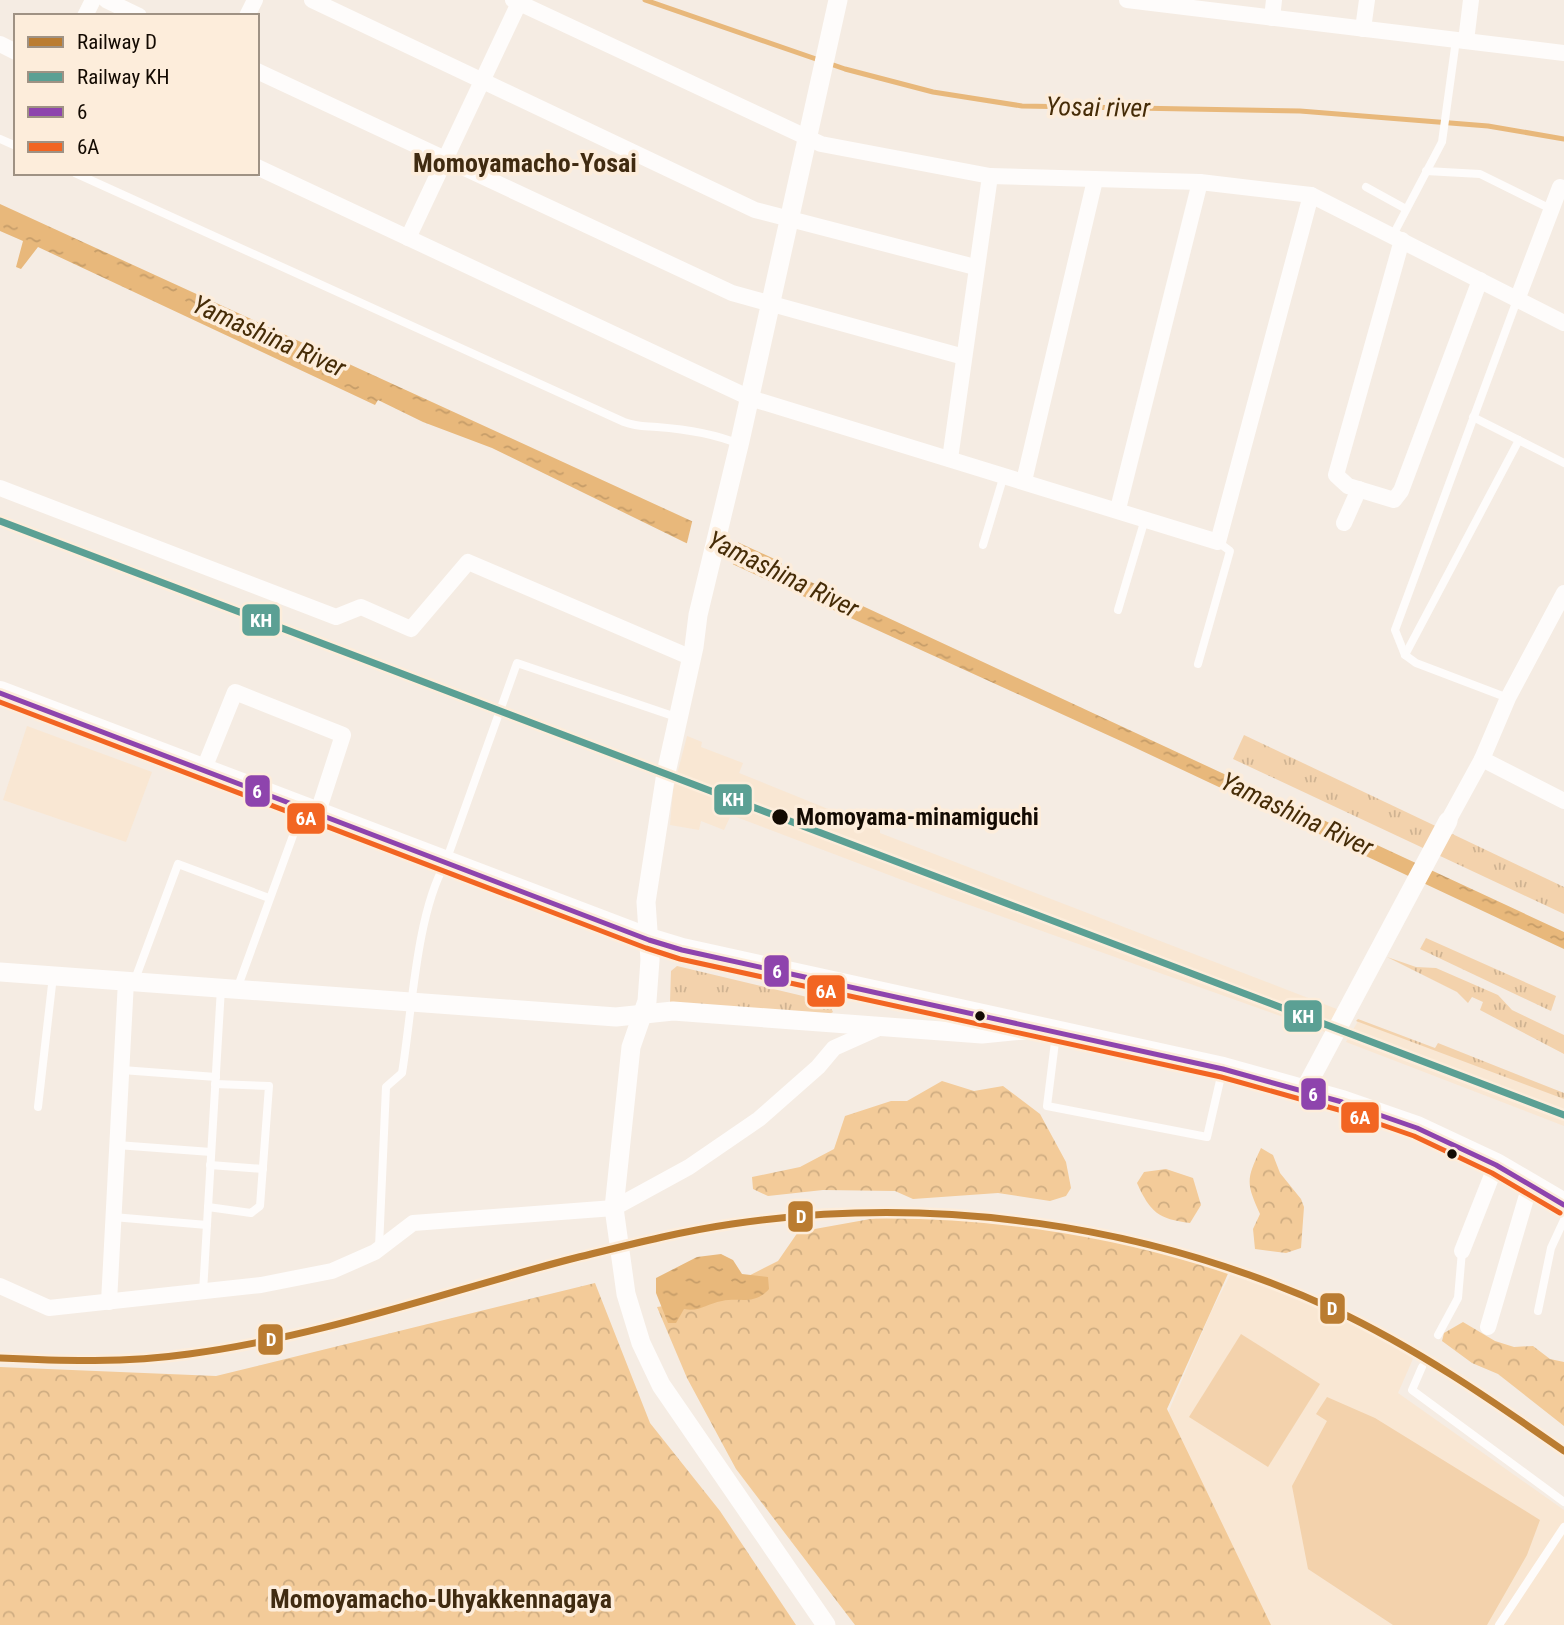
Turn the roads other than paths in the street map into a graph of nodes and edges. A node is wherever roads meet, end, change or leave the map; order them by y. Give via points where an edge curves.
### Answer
1 (106, 0) edge
2 (312, 0) edge
3 (838, 0) edge
4 (1127, 0) edge
5 (1273, 0) edge
6 (1367, 0) edge
7 (1471, 0) edge
8 (516, 1) edge
9 (1171, 3) edge
10 (135, 14) edge
11 (1272, 18) junction
12 (1363, 29) junction
13 (1461, 40) junction
14 (1563, 48) edge
15 (259, 72) edge
16 (482, 81) junction
17 (807, 137) junction
18 (443, 158) junction
19 (259, 168) edge
20 (1426, 171) junction
21 (79, 175) edge
22 (989, 176) junction
23 (1095, 180) junction
24 (1200, 182) junction
25 (1366, 187) dead end
26 (1564, 189) edge
27 (1311, 195) junction
28 (1406, 209) junction
29 (1551, 209) junction
30 (790, 219) junction
31 (1397, 237) junction
32 (408, 238) junction
33 (975, 267) junction
34 (1480, 280) junction
35 (1517, 300) junction
36 (771, 303) junction
37 (1564, 323) edge
38 (964, 357) junction
39 (750, 398) junction
40 (1473, 417) junction
41 (1519, 440) junction
42 (739, 444) junction
43 (950, 459) junction
44 (1564, 463) edge
45 (1004, 475) junction
46 (1024, 481) junction
47 (0, 488) edge
48 (1359, 489) junction
49 (1118, 509) junction
50 (1145, 519) junction
51 (1344, 523) dead end
52 (1218, 542) junction
53 (984, 545) dead end
54 (1564, 593) edge
55 (1118, 610) dead end
56 (1405, 655) junction
57 (692, 658) junction
58 (1198, 664) dead end
59 (0, 694) edge
60 (1508, 698) junction
61 (678, 718) junction
62 (1482, 759) junction
63 (204, 771) junction
64 (1564, 801) edge
65 (310, 811) junction
66 (1448, 821) joint
67 (445, 864) junction
68 (269, 898) junction
69 (649, 940) junction
70 (0, 972) edge
71 (53, 976) junction
72 (130, 982) junction
73 (229, 988) junction
74 (414, 1000) junction
75 (642, 1014) junction
76 (883, 1026) junction
77 (1046, 1030) junction
78 (1223, 1069) junction
79 (122, 1070) junction
80 (216, 1080) junction
81 (1304, 1091) junction
82 (37, 1107) dead end
83 (117, 1144) junction
84 (211, 1152) junction
85 (210, 1165) junction
86 (1496, 1165) junction
87 (263, 1169) junction
88 (1530, 1185) junction
89 (1564, 1205) edge
90 (208, 1207) junction
91 (614, 1208) junction
92 (113, 1217) junction
93 (1564, 1220) edge
94 (207, 1225) junction
95 (379, 1250) junction
96 (1462, 1251) joint
97 (0, 1286) edge
98 (203, 1292) junction
99 (109, 1302) junction
100 (1538, 1311) dead end
101 (1488, 1326) dead end
102 (1438, 1335) dead end
103 (1422, 1367) dead end
104 (1564, 1502) edge
105 (1564, 1527) edge
106 (826, 1625) edge
107 (1499, 1625) edge

1 - 10 street
2 - 16 street
3 - 17 street
4 - 9 street
5 - 11 street
6 - 12 street
7 - 13 street
8 - 16 street
8 - 17 street
9 - 11 street
11 - 12 street
12 - 13 street
13 - 14 street
13 - 20 lane via 1442,142
15 - 18 street
16 - 18 street
16 - 30 street via 755,210
17 - 22 street via 821,144
17 - 30 street
18 - 32 street
18 - 36 street via 732,293
19 - 32 street
20 - 28 lane
20 - 29 lane via 1480,174
21 - 42 lane via 624,422
22 - 23 street
22 - 33 street
23 - 24 street
23 - 46 street
24 - 27 street
24 - 49 street
25 - 28 lane
26 - 29 street via 1560,187
27 - 31 street
27 - 52 street
28 - 31 lane
29 - 35 street
30 - 33 street
30 - 36 street
31 - 34 street
31 - 48 street via 1336,475
32 - 39 street
33 - 38 street
34 - 35 street
34 - 48 street via 1401,491 1394,500
35 - 37 street
35 - 40 lane
36 - 38 street
36 - 39 street
38 - 43 street
39 - 42 street
39 - 43 street
40 - 41 lane
40 - 56 lane via 1398,618 1395,630
41 - 44 lane
41 - 56 lane
42 - 57 street
43 - 45 street
45 - 46 street
45 - 53 lane
46 - 49 street
47 - 57 street via 336,617 361,607 411,629 468,562
48 - 51 street
49 - 50 street
50 - 52 street
50 - 55 lane
52 - 58 lane via 1230,551
54 - 60 street
56 - 60 lane
57 - 61 street
59 - 63 main road
60 - 62 street
61 - 67 lane via 517,663
61 - 69 street via 646,902
62 - 64 street
62 - 66 street
63 - 65 main road
63 - 65 street via 235,692 343,735
65 - 67 main road
65 - 68 lane
66 - 81 street
67 - 69 main road
67 - 74 lane via 429,909
68 - 72 lane via 178,864
68 - 73 lane
69 - 75 street via 647,1000
69 - 77 main road
70 - 71 street
71 - 72 street
71 - 82 lane
72 - 73 street
72 - 79 street
73 - 74 street
73 - 80 lane
74 - 75 street via 616,1017
74 - 95 lane via 402,1073 386,1087
75 - 76 street via 673,1011
75 - 91 street via 631,1047
76 - 77 street via 982,1034
76 - 91 street via 834,1048 759,1119 689,1167
77 - 78 main road
77 - 78 lane via 1046,1106 1206,1137
78 - 81 main road
79 - 80 lane
79 - 83 street
80 - 84 lane
80 - 87 lane via 269,1086
81 - 86 main road via 1417,1128
83 - 84 lane
83 - 92 street
84 - 85 lane
85 - 87 lane
85 - 90 lane
86 - 88 main road
86 - 96 street
87 - 90 lane via 260,1206 251,1213
88 - 89 main road
88 - 101 street
90 - 94 lane
91 - 95 street via 413,1223
91 - 106 street via 625,1294 661,1385
92 - 94 lane
92 - 99 street
93 - 100 lane via 1551,1248
94 - 98 lane
95 - 98 street via 332,1271
96 - 102 lane via 1458,1298
97 - 99 street via 49,1308
98 - 99 street
103 - 104 lane via 1412,1390
105 - 107 lane

